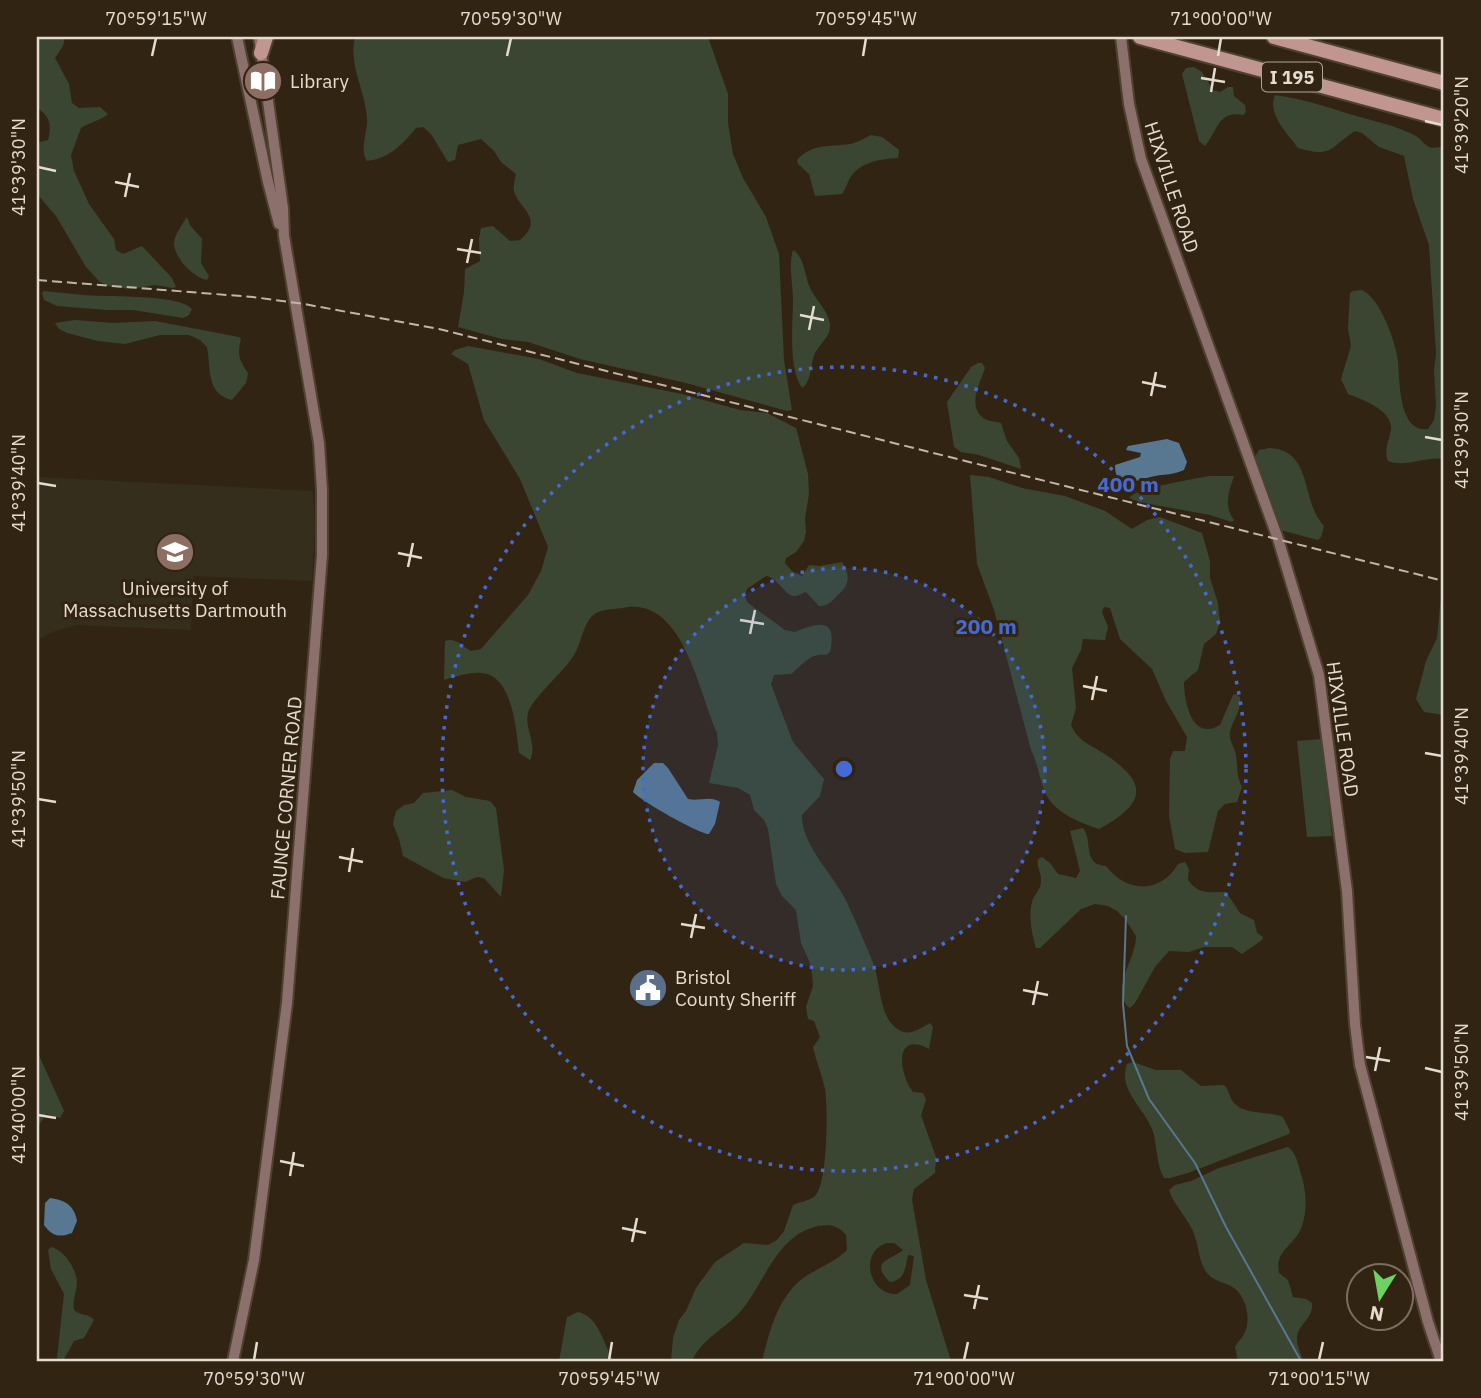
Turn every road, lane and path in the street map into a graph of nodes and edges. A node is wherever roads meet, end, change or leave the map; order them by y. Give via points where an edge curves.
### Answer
1 (237, 37) edge
2 (259, 37) edge
3 (266, 37) edge
4 (1121, 37) edge
5 (1140, 37) edge
6 (1274, 37) edge
7 (261, 53) junction
8 (1444, 83) edge
9 (1444, 119) edge
10 (273, 140) junction
11 (260, 144) junction
12 (284, 236) junction
13 (233, 1361) edge
14 (1441, 1361) edge

1 - 11 main road, FAUNCE CORNER ROAD
2 - 7 main road, FAUNCE CORNER ROAD
3 - 7 highway
4 - 14 main road, HIXVILLE ROAD via 1131,116 1146,175 1278,539 1320,675 1348,898 1360,1065
5 - 9 highway, I 195
6 - 8 highway, I 195
7 - 10 main road, FAUNCE CORNER ROAD
10 - 11 main road
10 - 12 main road, FAUNCE CORNER ROAD
11 - 12 main road, FAUNCE CORNER ROAD
12 - 13 main road, FAUNCE CORNER ROAD via 319,443 322,555 287,1003 254,1260

